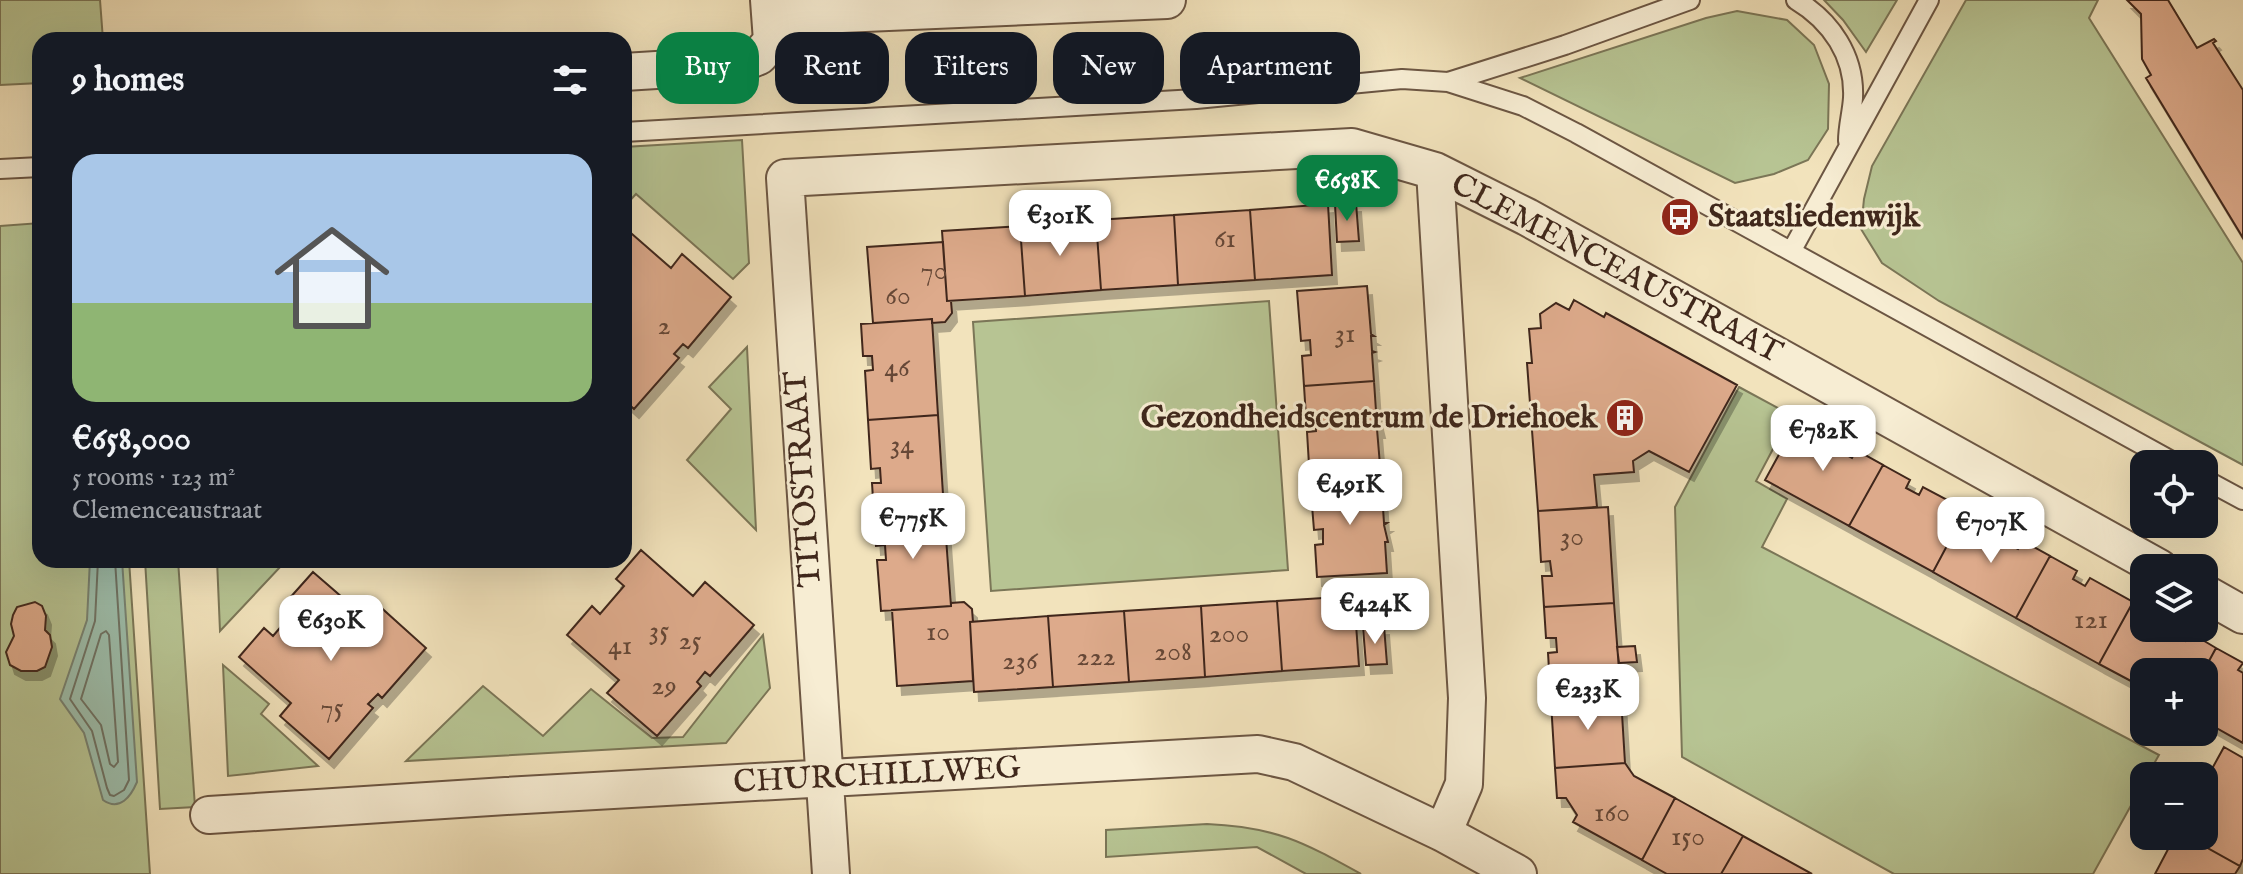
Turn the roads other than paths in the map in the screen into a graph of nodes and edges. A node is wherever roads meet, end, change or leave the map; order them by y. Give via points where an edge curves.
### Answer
1 (1167, 0) edge
2 (1690, 0) edge
3 (1796, 0) edge
4 (1929, 0) edge
5 (770, 8) edge
6 (632, 72) edge
7 (1448, 82) junction
8 (632, 132) edge
9 (1847, 148) junction
10 (32, 167) edge
11 (0, 169) edge
12 (1435, 171) junction
13 (785, 178) joint
14 (1792, 250) junction
15 (2152, 450) edge
16 (2218, 487) edge
17 (2243, 500) edge
18 (2134, 554) edge
19 (2218, 601) edge
20 (2243, 615) edge
21 (825, 780) junction
22 (209, 815) dead end
23 (1443, 833) junction
24 (831, 874) edge
25 (1518, 874) edge

1 - 5 street
2 - 7 lane
3 - 9 lane via 1828,25 1843,47 1853,86
4 - 9 lane
5 - 6 street via 772,41 759,56 737,65
7 - 8 lane via 1402,79 1196,99
7 - 14 lane via 1523,106
9 - 14 lane
10 - 11 lane
12 - 13 street, CLEMENCEAUSTRAAT via 1352,147
12 - 18 street, CLEMENCEAUSTRAAT
12 - 23 street via 1467,698 1464,784
13 - 21 street, TITOSTRAAT
14 - 15 lane
16 - 17 lane
19 - 20 street
21 - 22 street, CHURCHILLWEG
21 - 23 street, CHURCHILLWEG via 1258,754 1294,762
21 - 24 street, TITOSTRAAT
23 - 25 street, CHURCHILLWEG

